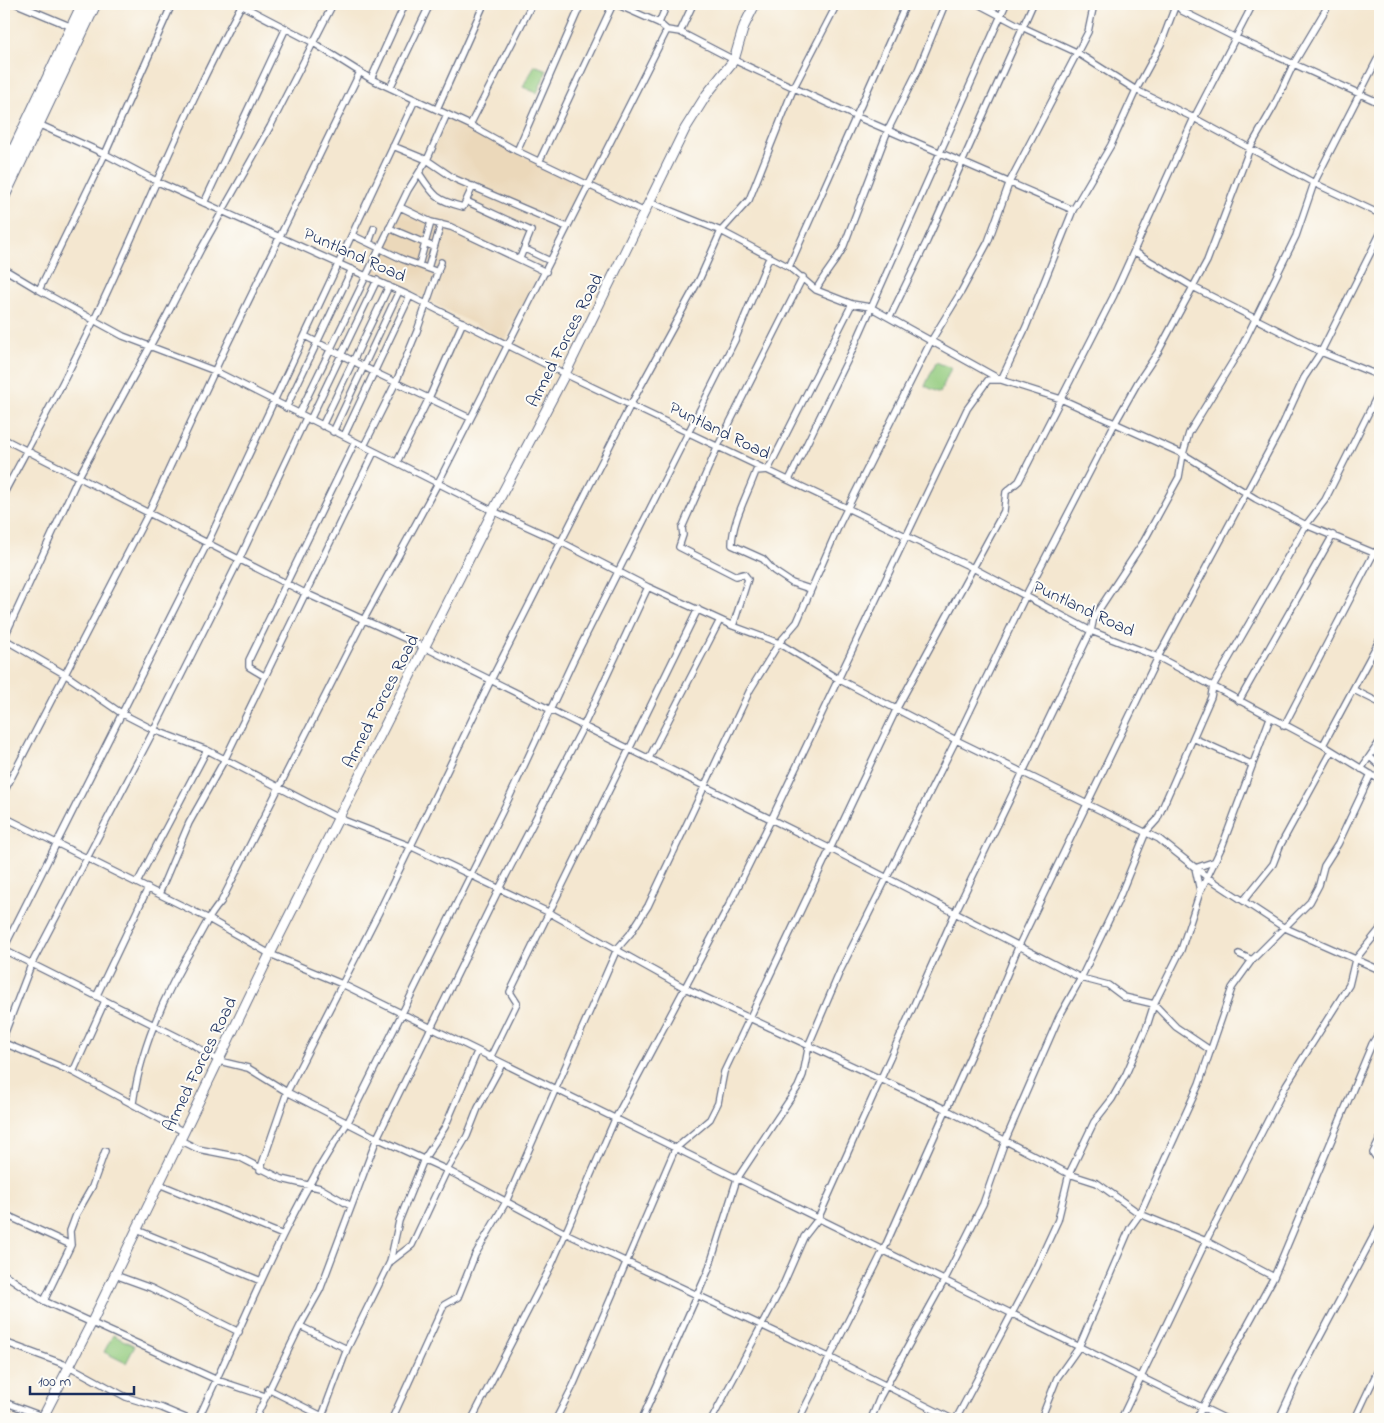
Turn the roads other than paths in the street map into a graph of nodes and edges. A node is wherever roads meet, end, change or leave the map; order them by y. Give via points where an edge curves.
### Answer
1 (17, 4) edge
2 (84, 4) edge
3 (95, 4) edge
4 (172, 4) edge
5 (241, 4) edge
6 (332, 4) edge
7 (405, 4) edge
8 (430, 4) edge
9 (484, 4) edge
10 (532, 4) edge
11 (581, 4) edge
12 (614, 4) edge
13 (667, 4) edge
14 (693, 4) edge
15 (755, 4) edge
16 (837, 4) edge
17 (906, 4) edge
18 (945, 4) edge
19 (978, 4) edge
20 (1006, 4) edge
21 (1033, 4) edge
22 (1094, 4) edge
23 (1176, 4) edge
24 (1253, 4) edge
25 (1329, 4) edge
26 (1002, 15) junction
27 (658, 23) junction
28 (72, 28) junction
29 (286, 28) junction
30 (1022, 28) junction
31 (667, 30) junction
32 (680, 32) junction
33 (1234, 37) junction
34 (312, 42) junction
35 (1076, 52) junction
36 (1380, 54) edge
37 (734, 60) junction
38 (1294, 63) junction
39 (360, 72) junction
40 (371, 79) junction
41 (794, 86) junction
42 (390, 88) junction
43 (1136, 90) junction
44 (1359, 93) junction
45 (415, 100) junction
46 (1380, 103) edge
47 (437, 109) junction
48 (447, 114) junction
49 (855, 116) junction
50 (1194, 118) junction
51 (38, 124) junction
52 (470, 125) junction
53 (888, 130) junction
54 (393, 146) junction
55 (1250, 148) junction
56 (517, 152) junction
57 (940, 153) junction
58 (105, 154) junction
59 (427, 160) junction
60 (961, 161) junction
61 (539, 162) junction
62 (4, 171) edge
63 (419, 173) junction
64 (1010, 181) junction
65 (158, 182) junction
66 (1314, 183) junction
67 (588, 184) junction
68 (473, 186) junction
69 (4, 196) edge
70 (466, 201) junction
71 (649, 202) junction
72 (204, 203) junction
73 (400, 207) junction
74 (1073, 210) junction
75 (222, 211) junction
76 (645, 212) junction
77 (1380, 214) edge
78 (431, 222) junction
79 (441, 224) junction
80 (567, 227) junction
81 (374, 228) dead end
82 (389, 228) junction
83 (721, 231) junction
84 (1380, 234) edge
85 (352, 235) junction
86 (280, 238) junction
87 (368, 244) junction
88 (424, 244) junction
89 (434, 247) junction
90 (380, 249) junction
91 (525, 249) junction
92 (1135, 252) junction
93 (520, 258) junction
94 (769, 258) junction
95 (550, 261) junction
96 (337, 262) junction
97 (441, 262) dead end
98 (419, 265) junction
99 (789, 267) junction
100 (428, 268) junction
101 (4, 269) edge
102 (352, 269) junction
103 (438, 272) junction
104 (546, 272) junction
105 (366, 275) junction
106 (803, 277) junction
107 (377, 280) junction
108 (389, 286) junction
109 (1192, 287) junction
110 (39, 290) junction
111 (816, 290) junction
112 (399, 291) junction
113 (410, 296) junction
114 (426, 304) junction
115 (852, 304) junction
116 (870, 308) junction
117 (890, 317) junction
118 (1254, 318) junction
119 (94, 320) junction
120 (463, 322) junction
121 (305, 336) junction
122 (931, 341) junction
123 (318, 344) junction
124 (150, 345) junction
125 (508, 345) junction
126 (330, 350) junction
127 (1322, 352) junction
128 (342, 356) junction
129 (353, 362) junction
130 (365, 367) junction
131 (215, 371) junction
132 (376, 374) junction
133 (565, 374) junction
134 (1380, 376) edge
135 (1001, 380) junction
136 (396, 382) junction
137 (1380, 390) edge
138 (429, 398) junction
139 (1061, 399) junction
140 (272, 401) junction
141 (630, 404) junction
142 (286, 408) junction
143 (299, 414) junction
144 (470, 418) junction
145 (308, 419) junction
146 (1115, 423) junction
147 (322, 426) junction
148 (687, 431) junction
149 (333, 432) junction
150 (344, 436) junction
151 (4, 439) edge
152 (355, 442) junction
153 (364, 446) junction
154 (718, 446) junction
155 (26, 452) junction
156 (374, 452) junction
157 (1182, 454) junction
158 (396, 462) junction
159 (768, 470) junction
160 (78, 478) junction
161 (789, 480) junction
162 (438, 482) junction
163 (1246, 492) junction
164 (4, 493) edge
165 (847, 508) junction
166 (492, 511) junction
167 (148, 514) junction
168 (1306, 525) junction
169 (905, 535) junction
170 (1333, 535) junction
171 (561, 542) junction
172 (207, 544) junction
173 (1380, 548) edge
174 (1374, 553) junction
175 (239, 560) junction
176 (974, 568) junction
177 (619, 570) junction
178 (285, 582) junction
179 (648, 587) junction
180 (810, 589) junction
181 (305, 593) junction
182 (1025, 597) junction
183 (698, 609) junction
184 (364, 619) junction
185 (720, 620) junction
186 (733, 626) junction
187 (1091, 631) junction
188 (4, 638) edge
189 (1380, 639) edge
190 (779, 643) junction
191 (426, 648) junction
192 (1158, 658) junction
193 (66, 675) junction
194 (264, 676) junction
195 (838, 679) junction
196 (491, 680) junction
197 (1213, 686) junction
198 (1354, 690) junction
199 (1239, 701) junction
200 (1380, 703) edge
201 (897, 708) junction
202 (549, 709) junction
203 (121, 713) junction
204 (1270, 718) junction
205 (1284, 726) junction
206 (582, 727) junction
207 (154, 730) junction
208 (1193, 738) junction
209 (956, 740) junction
210 (1380, 741) edge
211 (1323, 746) junction
212 (629, 749) junction
213 (207, 750) junction
214 (1332, 751) junction
215 (1370, 757) junction
216 (649, 758) junction
217 (224, 759) junction
218 (1251, 764) junction
219 (1380, 766) edge
220 (1361, 769) junction
221 (1023, 773) junction
222 (1371, 774) junction
223 (1380, 780) edge
224 (705, 786) junction
225 (281, 787) junction
226 (4, 792) edge
227 (1086, 805) junction
228 (4, 817) edge
229 (338, 818) junction
230 (771, 820) junction
231 (1146, 832) junction
232 (56, 843) junction
233 (410, 846) junction
234 (829, 848) junction
235 (88, 859) junction
236 (1213, 862) junction
237 (1195, 868) junction
238 (470, 874) junction
239 (1207, 877) junction
240 (888, 878) junction
241 (137, 883) junction
242 (148, 888) junction
243 (499, 889) junction
244 (1200, 892) junction
245 (159, 894) junction
246 (1244, 900) junction
247 (550, 912) junction
248 (955, 913) junction
249 (208, 918) junction
250 (1283, 927) junction
251 (1380, 929) edge
252 (1019, 945) junction
253 (4, 949) edge
254 (617, 949) junction
255 (270, 954) junction
256 (1239, 954) dead end
257 (1252, 960) junction
258 (1355, 960) junction
259 (31, 965) junction
260 (1380, 970) edge
261 (1081, 978) junction
262 (342, 984) junction
263 (685, 988) junction
264 (97, 995) junction
265 (105, 1000) junction
266 (1154, 1004) junction
267 (400, 1013) junction
268 (750, 1019) junction
269 (155, 1026) junction
270 (432, 1030) junction
271 (1380, 1030) edge
272 (4, 1035) edge
273 (4, 1043) edge
274 (809, 1044) junction
275 (1210, 1050) junction
276 (477, 1052) junction
277 (490, 1058) junction
278 (219, 1061) junction
279 (502, 1064) junction
280 (73, 1072) junction
281 (881, 1080) junction
282 (554, 1089) junction
283 (288, 1092) junction
284 (133, 1103) junction
285 (945, 1110) junction
286 (615, 1119) junction
287 (348, 1122) junction
288 (182, 1136) junction
289 (378, 1138) junction
290 (1380, 1139) edge
291 (1005, 1141) junction
292 (675, 1149) junction
293 (105, 1151) dead end
294 (424, 1159) junction
295 (1380, 1163) edge
296 (260, 1170) junction
297 (447, 1170) junction
298 (1069, 1174) junction
299 (737, 1179) junction
300 (158, 1184) junction
301 (309, 1186) junction
302 (506, 1202) junction
303 (350, 1206) junction
304 (4, 1214) edge
305 (1140, 1214) junction
306 (818, 1219) junction
307 (1380, 1224) edge
308 (137, 1230) junction
309 (565, 1233) junction
310 (284, 1235) junction
311 (1206, 1240) junction
312 (71, 1245) junction
313 (883, 1251) junction
314 (390, 1262) junction
315 (627, 1262) junction
316 (4, 1274) edge
317 (115, 1275) junction
318 (1274, 1277) junction
319 (261, 1280) junction
320 (944, 1281) junction
321 (698, 1296) junction
322 (44, 1301) junction
323 (1012, 1314) junction
324 (92, 1322) junction
325 (300, 1326) junction
326 (760, 1326) junction
327 (239, 1332) junction
328 (4, 1342) edge
329 (1079, 1347) junction
330 (347, 1349) junction
331 (830, 1357) junction
332 (70, 1366) junction
333 (1380, 1366) edge
334 (1141, 1378) junction
335 (217, 1380) junction
336 (887, 1385) junction
337 (268, 1389) junction
338 (265, 1396) junction
339 (4, 1402) edge
340 (1203, 1408) junction
341 (45, 1418) edge
342 (324, 1418) edge
343 (188, 1419) edge
344 (198, 1419) edge
345 (255, 1419) edge
346 (392, 1419) edge
347 (472, 1419) edge
348 (556, 1419) edge
349 (642, 1419) edge
350 (712, 1419) edge
351 (799, 1419) edge
352 (871, 1419) edge
353 (954, 1419) edge
354 (1041, 1419) edge
355 (1121, 1419) edge
356 (1196, 1419) edge
357 (1226, 1419) edge
358 (1279, 1419) edge
359 (1355, 1419) edge

1 - 28 street
2 - 28 highway
3 - 51 highway
4 - 58 street
5 - 29 street
5 - 65 street via 196,90
6 - 34 street
7 - 40 street
8 - 42 street
9 - 47 street
10 - 52 street
11 - 56 street
12 - 27 street
12 - 61 street
13 - 27 street
14 - 32 street
15 - 37 street, Armed Forces Road via 744,26
16 - 41 street
17 - 49 street
18 - 53 street via 918,70
19 - 26 street
20 - 26 street
21 - 30 street
22 - 35 street via 1088,32
23 - 33 street via 1182,11
23 - 43 street via 1161,44
24 - 33 street
25 - 38 street
26 - 30 street
26 - 57 street
27 - 31 street
28 - 62 highway
29 - 34 street
29 - 72 street
30 - 35 street
30 - 60 street
31 - 32 street
31 - 67 street
32 - 37 street
33 - 38 street
33 - 50 street
34 - 39 street
34 - 75 street via 270,127
35 - 43 street
35 - 64 street
36 - 44 street
37 - 41 street
37 - 71 street, Armed Forces Road via 685,129
38 - 44 street
38 - 55 street
39 - 40 street
39 - 86 street
40 - 42 street
41 - 49 street
41 - 83 street via 749,200
42 - 45 street
43 - 50 street
43 - 74 street via 1111,146
44 - 46 street
44 - 66 street
45 - 47 street
45 - 54 street
47 - 48 street
48 - 52 street
48 - 59 street
49 - 53 street
49 - 99 street
50 - 55 street
50 - 92 street
51 - 58 street, Puntland Road
51 - 69 highway
52 - 56 street
53 - 57 street
53 - 111 street via 843,248
54 - 59 street
54 - 85 street
55 - 66 street
55 - 109 street via 1207,261
56 - 61 street
57 - 60 street
57 - 116 street
58 - 65 street, Puntland Road
58 - 110 street
59 - 63 street
59 - 68 street via 455,179
60 - 64 street
60 - 117 street
61 - 67 street
63 - 70 street via 439,200 463,207
63 - 73 street
64 - 74 street
64 - 122 street via 984,250
65 - 72 street, Puntland Road
65 - 119 street
66 - 77 street
66 - 118 street via 1296,236
67 - 76 street
67 - 80 street
68 - 70 street
68 - 80 street
70 - 91 street via 531,231
71 - 76 street, Armed Forces Road
71 - 83 street
72 - 75 street, Puntland Road
73 - 78 street
73 - 82 street
74 - 135 street
75 - 86 street, Puntland Road
75 - 124 street
76 - 133 street, Armed Forces Road
78 - 79 street
78 - 88 street
79 - 89 street
79 - 93 street
80 - 95 street
81 - 87 street
82 - 88 street
82 - 90 street
83 - 94 street
83 - 141 street via 700,278
84 - 127 street
85 - 87 street
85 - 96 street
86 - 96 street, Puntland Road
86 - 131 street
87 - 90 street
88 - 89 street
88 - 98 street
89 - 100 street
90 - 98 street
90 - 105 street
91 - 93 street
91 - 95 street
92 - 109 street
92 - 139 street
93 - 104 street
94 - 99 street
94 - 148 street via 734,340
95 - 104 street
96 - 102 street, Puntland Road
96 - 121 street
97 - 103 street
98 - 100 street
99 - 106 street
100 - 103 street
101 - 110 street
102 - 105 street, Puntland Road
102 - 123 street
103 - 114 street
104 - 125 street
105 - 107 street, Puntland Road
105 - 126 street
106 - 111 street
106 - 154 street
107 - 108 street, Puntland Road
107 - 128 street
108 - 112 street, Puntland Road
108 - 129 street
109 - 118 street
109 - 146 street
110 - 119 street
111 - 115 street
112 - 113 street, Puntland Road
112 - 130 street
113 - 114 street, Puntland Road
113 - 132 street
114 - 120 street, Puntland Road
114 - 136 street
115 - 116 street
115 - 159 street
116 - 117 street
116 - 161 street
117 - 122 street
118 - 127 street
118 - 157 street via 1232,364 1189,434
119 - 124 street via 123,336
119 - 155 street
120 - 125 street, Puntland Road
120 - 138 street
121 - 123 street
121 - 140 street
122 - 135 street
122 - 165 street
123 - 126 street
123 - 142 street
124 - 131 street
124 - 160 street
125 - 133 street, Puntland Road
125 - 144 street
126 - 128 street
126 - 143 street
127 - 134 street
127 - 163 street via 1304,378
128 - 129 street
128 - 145 street
129 - 130 street
129 - 147 street
130 - 132 street
130 - 149 street
131 - 140 street
131 - 167 street
132 - 136 street
132 - 150 street
133 - 141 street, Puntland Road
133 - 166 street, Armed Forces Road
135 - 139 street
135 - 169 street via 988,380 967,409
136 - 138 street
136 - 153 street
137 - 168 street via 1325,500
138 - 144 street
138 - 158 street
139 - 146 street
139 - 176 street via 1019,481 1006,492 1004,510
140 - 142 street
140 - 172 street
141 - 148 street, Puntland Road
141 - 171 street
142 - 143 street
143 - 145 street
144 - 162 street
145 - 147 street
145 - 175 street
146 - 157 street
146 - 182 street
147 - 149 street
148 - 154 street, Puntland Road
148 - 177 street
149 - 150 street
150 - 152 street
151 - 155 street
152 - 153 street
152 - 178 street
153 - 156 street
154 - 159 street, Puntland Road
154 - 186 street via 682,528 679,547 736,576 744,574 748,579
155 - 160 street
155 - 164 street
156 - 158 street
156 - 181 street
157 - 163 street
157 - 187 street via 1179,477 1144,541 1096,612
158 - 162 street
159 - 161 street, Puntland Road
159 - 180 street via 756,472 737,520 732,545 762,559 792,583
160 - 167 street
160 - 188 street
161 - 165 street, Puntland Road
162 - 166 street
162 - 184 street
163 - 168 street
163 - 192 street
165 - 169 street, Puntland Road
165 - 180 street
166 - 171 street
166 - 191 street, Armed Forces Road
167 - 172 street
167 - 193 street
168 - 170 street
168 - 197 street
169 - 176 street, Puntland Road
169 - 195 street
170 - 174 street
170 - 199 street
171 - 177 street
171 - 196 street
172 - 175 street
172 - 203 street
173 - 174 street
174 - 205 street
175 - 178 street
175 - 207 street
176 - 182 street, Puntland Road
176 - 201 street
177 - 179 street
177 - 202 street
178 - 181 street
178 - 194 street via 249,660 248,667
179 - 183 street
179 - 206 street
180 - 190 street via 796,622
181 - 184 street
181 - 194 street
182 - 187 street, Puntland Road
182 - 209 street
183 - 185 street
183 - 212 street
184 - 191 street
184 - 225 street
185 - 186 street
185 - 216 street
186 - 190 street
187 - 192 street, Puntland Road
187 - 221 street
188 - 193 street
189 - 198 street
190 - 195 street
190 - 224 street via 750,690
191 - 196 street
191 - 229 street, Armed Forces Road
192 - 197 street, Puntland Road
192 - 227 street
193 - 203 street
193 - 226 street
194 - 217 street
195 - 201 street
195 - 230 street
196 - 202 street
196 - 233 street
197 - 199 street, Puntland Road
197 - 208 street via 1212,697
198 - 200 street
198 - 211 street
199 - 204 street, Puntland Road
201 - 209 street
201 - 234 street
202 - 206 street
202 - 238 street
203 - 207 street
203 - 232 street
204 - 205 street, Puntland Road
204 - 218 street
205 - 211 street, Puntland Road
206 - 212 street
206 - 243 street
207 - 213 street
207 - 235 street
208 - 218 street
208 - 231 street via 1157,820
209 - 221 street
209 - 240 street
210 - 215 street
211 - 214 street, Puntland Road
212 - 216 street
212 - 247 street
213 - 217 street
213 - 241 street
214 - 220 street, Puntland Road
214 - 246 street via 1272,864
215 - 219 street
215 - 220 street
216 - 224 street
217 - 225 street
217 - 245 street via 189,823
218 - 236 street via 1223,844
220 - 222 street, Puntland Road
221 - 227 street
221 - 248 street
222 - 223 street, Puntland Road
222 - 250 street via 1324,866 1319,886 1310,902
224 - 230 street
224 - 254 street via 648,906
225 - 229 street
225 - 249 street via 221,902
227 - 231 street
227 - 252 street
228 - 232 street
229 - 233 street
229 - 255 street, Armed Forces Road
230 - 234 street
230 - 263 street
231 - 237 street via 1174,849
231 - 261 street
232 - 235 street
232 - 253 street
233 - 238 street
233 - 262 street
234 - 240 street
234 - 268 street
235 - 241 street
235 - 259 street
236 - 237 street
236 - 239 street
237 - 239 street
237 - 244 street
238 - 243 street
238 - 267 street
239 - 244 street
239 - 246 street
240 - 248 street
240 - 274 street via 841,969
241 - 242 street
242 - 245 street
242 - 264 street
243 - 247 street
243 - 270 street
244 - 266 street via 1181,950
245 - 249 street
246 - 250 street
247 - 254 street
247 - 277 street via 510,992 517,1003
248 - 252 street
248 - 281 street
249 - 255 street
249 - 269 street
250 - 257 street
250 - 258 street
251 - 258 street
252 - 261 street
252 - 285 street via 988,1021
253 - 259 street
254 - 263 street
254 - 282 street
255 - 262 street
255 - 278 street, Armed Forces Road
256 - 257 street
257 - 275 street via 1232,988
258 - 260 street
258 - 311 street via 1349,985 1286,1085
259 - 264 street
259 - 272 street
261 - 266 street via 1108,985 1124,996
261 - 291 street via 1059,1017
262 - 267 street
262 - 283 street
263 - 268 street
263 - 286 street
264 - 265 street
265 - 269 street
265 - 280 street
266 - 275 street via 1176,1027
266 - 298 street via 1126,1074 1094,1122
267 - 270 street
267 - 287 street
268 - 274 street
268 - 292 street via 724,1072 718,1103 710,1119
269 - 278 street
269 - 284 street via 136,1079
270 - 276 street
270 - 289 street
271 - 318 street
273 - 280 street
274 - 281 street
274 - 299 street via 798,1087
275 - 305 street via 1199,1084
276 - 277 street
276 - 294 street via 444,1127
277 - 279 street
278 - 283 street via 248,1068
278 - 288 street, Armed Forces Road
279 - 282 street
279 - 297 street
280 - 284 street
281 - 285 street
281 - 306 street
282 - 286 street
282 - 302 street
283 - 287 street
283 - 296 street
284 - 288 street
285 - 291 street
285 - 313 street
286 - 292 street
286 - 309 street
287 - 289 street
287 - 301 street
288 - 296 street via 198,1150 240,1157
288 - 300 street, Armed Forces Road
289 - 294 street
289 - 303 street
290 - 295 street via 1373,1153
291 - 298 street
291 - 320 street via 983,1204
292 - 299 street
292 - 315 street
293 - 312 street via 92,1187 70,1231
294 - 297 street
294 - 314 street via 399,1221
296 - 301 street
297 - 302 street
297 - 314 street via 412,1245
298 - 305 street via 1097,1183
298 - 323 street via 1058,1220
299 - 306 street
299 - 321 street
300 - 308 street, Armed Forces Road
300 - 310 street
301 - 303 street via 320,1188
301 - 310 street
302 - 309 street
302 - 346 street via 475,1255 458,1297 444,1305
303 - 325 street via 320,1290
304 - 312 street
305 - 311 street
305 - 329 street via 1130,1228
306 - 313 street
306 - 326 street via 804,1237
307 - 358 street
308 - 317 street, Armed Forces Road
308 - 319 street
309 - 315 street
309 - 347 street
310 - 319 street
311 - 318 street
311 - 334 street
312 - 322 street
313 - 320 street
313 - 331 street
314 - 330 street
315 - 321 street
315 - 348 street
316 - 322 street
317 - 324 street, Armed Forces Road
317 - 327 street via 151,1288
318 - 340 street
319 - 327 street
320 - 323 street
320 - 336 street
321 - 326 street
321 - 349 street
322 - 324 street
323 - 329 street
323 - 353 street
324 - 332 street, Armed Forces Road
324 - 335 street
325 - 330 street
325 - 337 street
326 - 331 street
326 - 350 street
327 - 335 street
328 - 332 street
329 - 334 street
329 - 354 street via 1057,1378
330 - 342 street
331 - 336 street
331 - 351 street
332 - 341 street, Armed Forces Road
332 - 343 street via 126,1397
333 - 359 street
334 - 340 street
334 - 355 street
335 - 338 street
335 - 344 street
336 - 352 street
336 - 353 street
337 - 338 street
337 - 342 street
338 - 345 street
339 - 341 street
340 - 356 street
340 - 357 street

